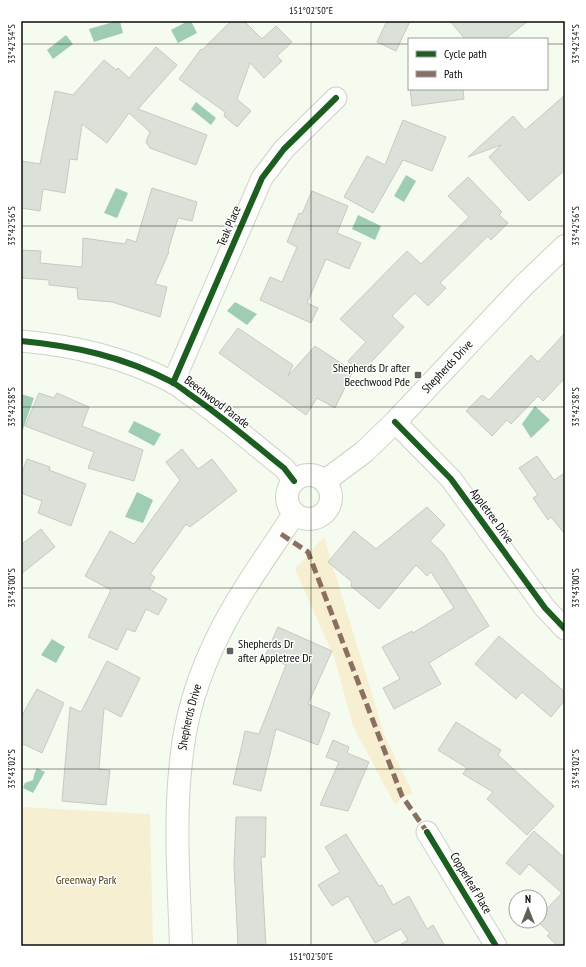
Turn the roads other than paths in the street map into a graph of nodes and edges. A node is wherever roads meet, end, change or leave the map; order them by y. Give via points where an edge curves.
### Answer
1 (336, 98) dead end
2 (565, 246) edge
3 (21, 341) edge
4 (173, 383) junction
5 (395, 422) junction
6 (294, 481) junction
7 (325, 481) junction
8 (294, 514) junction
9 (565, 629) edge
10 (427, 832) dead end
11 (181, 946) edge
12 (496, 946) edge

1 - 4 street, Teak Place via 284,149 262,178
2 - 5 main road, Shepherds Drive via 524,285
3 - 4 street, Beechwood Parade via 95,352 134,365
4 - 6 street, Beechwood Parade via 284,468
5 - 7 main road, Shepherds Drive via 364,452
5 - 9 street, Appletree Drive via 451,479 545,608
6 - 7 main road via 306,475 320,477
6 - 8 main road via 289,487 287,502
7 - 8 main road via 332,495 332,503 328,510 316,519 309,520
8 - 11 main road, Shepherds Drive via 252,576 223,626 194,699 185,735 178,794
10 - 12 street, Copperleaf Place

